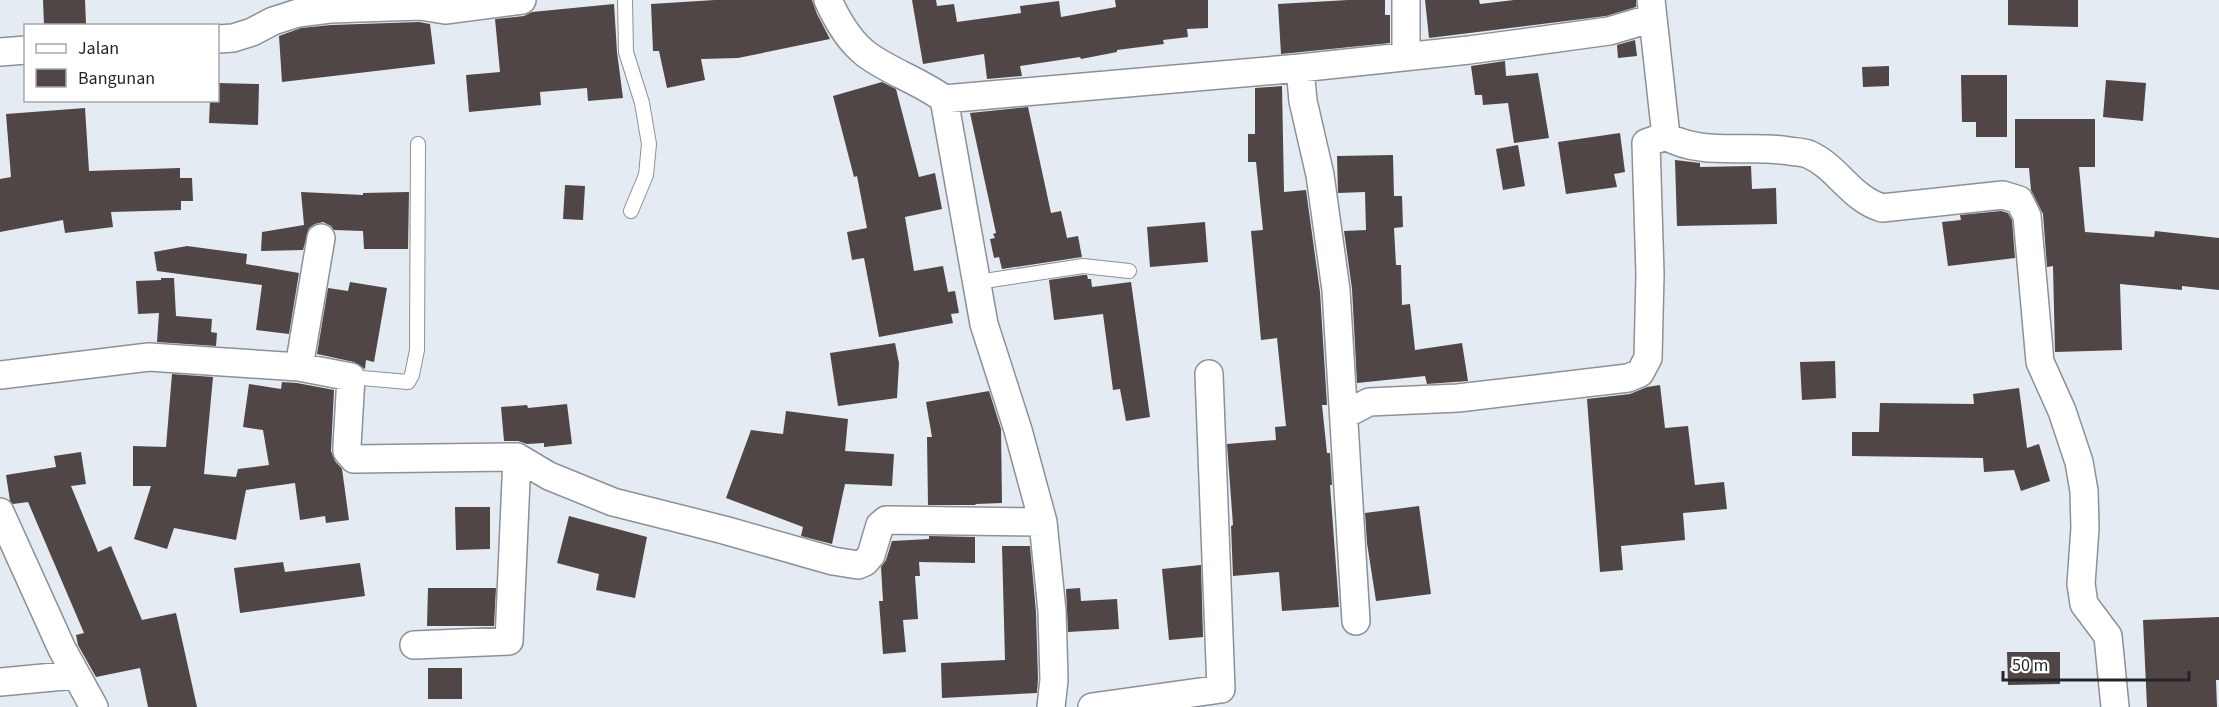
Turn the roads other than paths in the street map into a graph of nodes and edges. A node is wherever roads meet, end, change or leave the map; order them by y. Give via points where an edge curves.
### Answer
1 (522, 0) edge
2 (625, 0) edge
3 (828, 0) edge
4 (1406, 0) edge
5 (387, 3) edge
6 (1652, 9) edge
7 (219, 39) edge
8 (24, 50) edge
9 (0, 52) edge
10 (1406, 56) junction
11 (1300, 68) junction
12 (944, 99) junction
13 (1666, 135) junction
14 (418, 144) dead end
15 (631, 211) dead end
16 (321, 238) dead end
17 (1129, 271) dead end
18 (978, 282) junction
19 (299, 366) junction
20 (1209, 374) dead end
21 (0, 375) edge
22 (351, 377) junction
23 (1344, 415) junction
24 (517, 457) junction
25 (0, 512) edge
26 (1043, 522) junction
27 (1356, 621) dead end
28 (414, 645) dead end
29 (75, 675) junction
30 (0, 682) edge
31 (94, 707) edge
32 (1051, 707) edge
33 (1092, 707) edge
34 (2115, 707) edge

1 - 5 street via 445,10
2 - 15 lane via 626,52 642,103 649,144 646,175
3 - 12 street via 837,21 865,54
4 - 10 street
5 - 7 street via 298,13 243,35
6 - 10 street via 1609,31
6 - 13 street
8 - 9 street
10 - 11 street
11 - 12 street
11 - 23 street via 1336,290
12 - 18 street
13 - 23 street via 1646,143 1650,286 1648,358 1640,373 1628,378 1458,398 1368,402
13 - 34 street via 1695,147 1772,148 1807,154 1832,169 1868,204 1882,208 2003,195 2019,200 2027,216 2040,362 2062,411 2084,491 2084,604 2108,636
14 - 22 lane via 417,350 412,375 408,382
16 - 19 street
17 - 18 lane via 1083,266
18 - 26 street via 984,324
19 - 21 street via 149,357
19 - 22 street
20 - 33 street via 1221,689
22 - 24 street via 347,451 354,459
23 - 27 street
24 - 26 street via 549,476 613,502 858,565 871,555 880,525 886,520
24 - 28 street via 509,641
25 - 29 street
26 - 32 street via 1052,611
29 - 30 street
29 - 31 street

